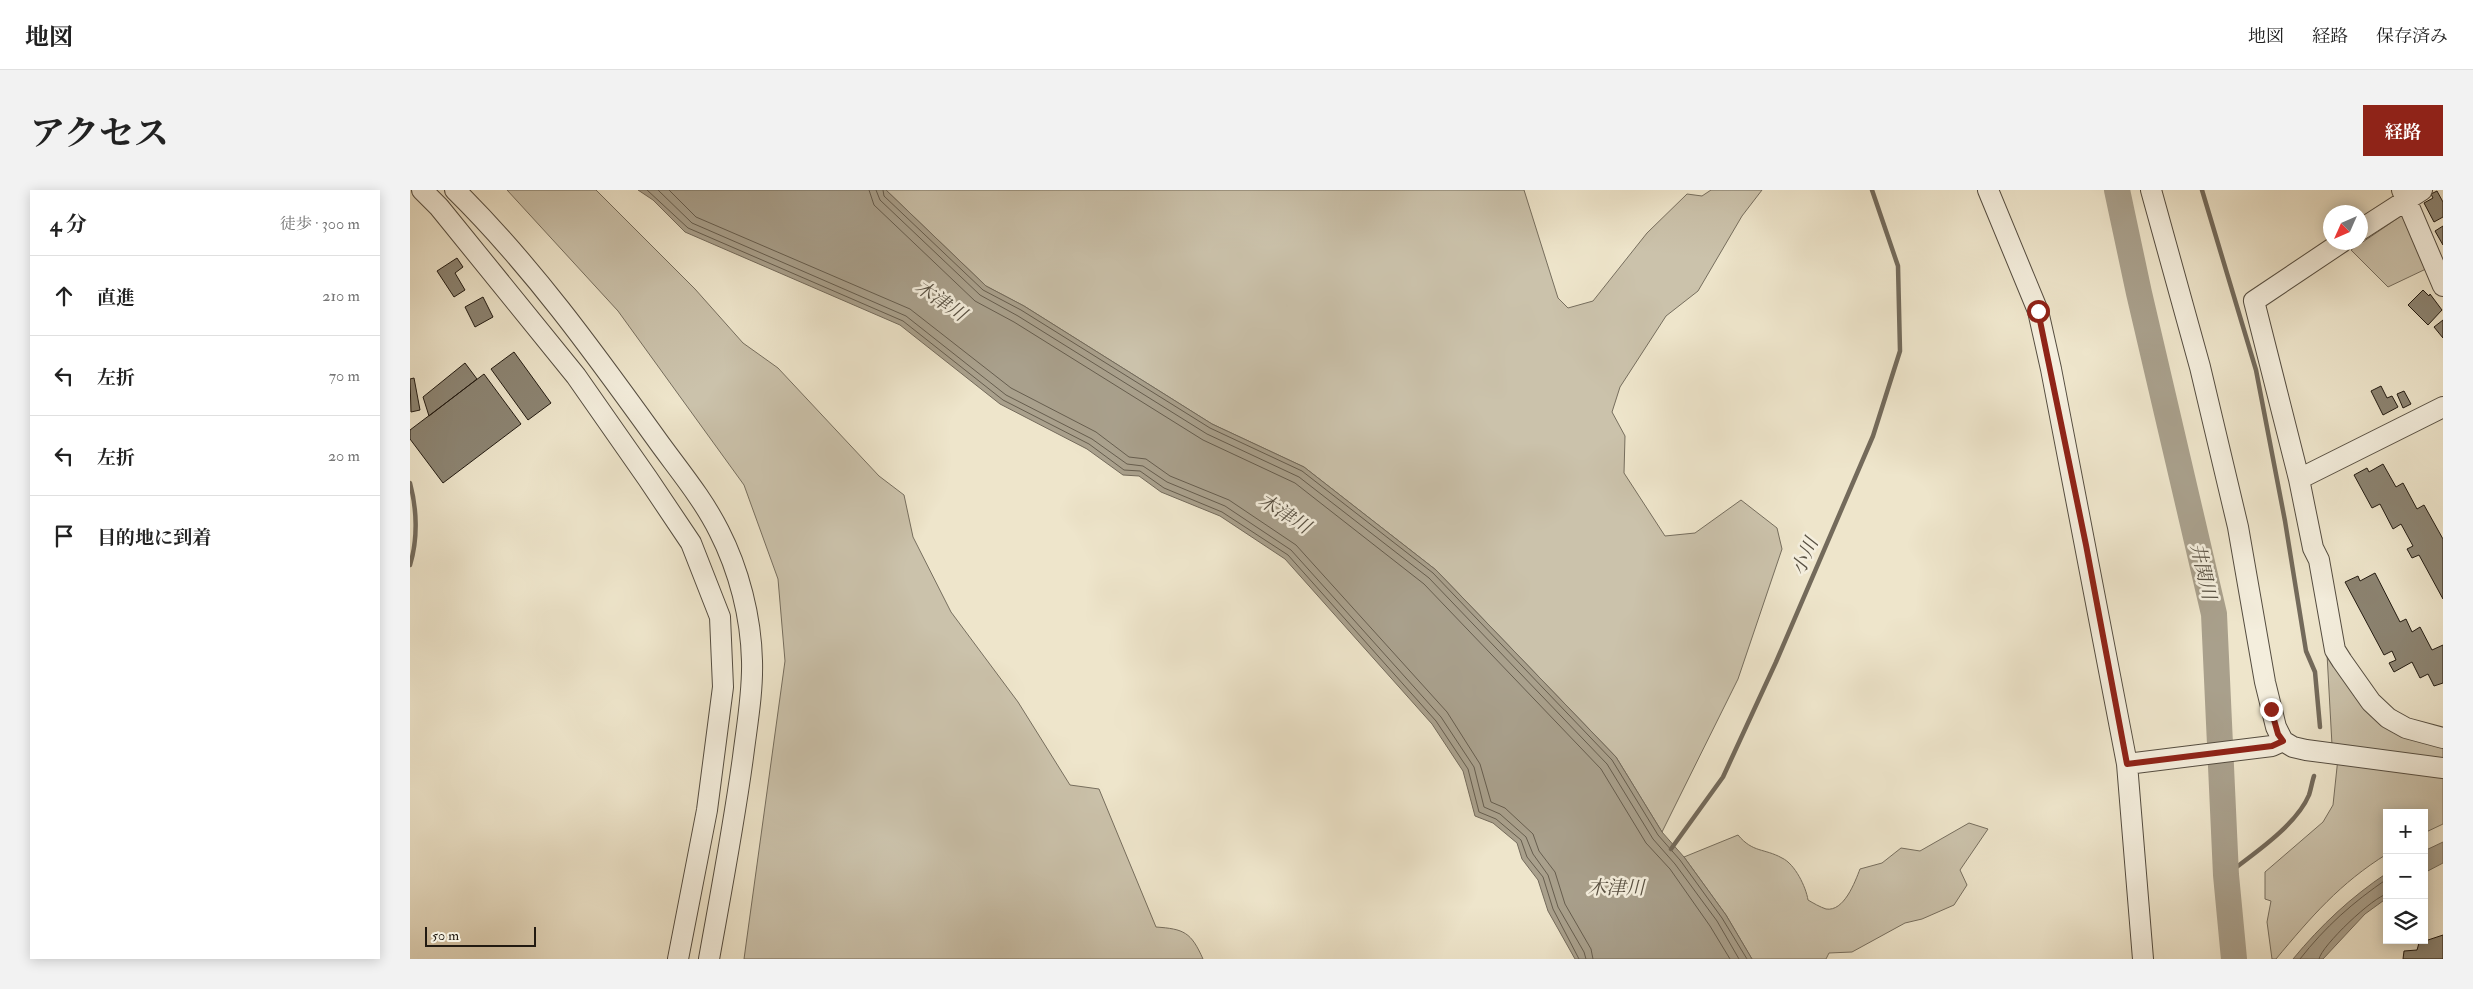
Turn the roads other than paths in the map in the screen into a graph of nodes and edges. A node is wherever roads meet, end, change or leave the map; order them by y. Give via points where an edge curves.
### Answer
1 (422, 190) edge
2 (455, 190) edge
3 (1988, 190) edge
4 (2151, 190) edge
5 (2411, 193) edge
6 (2368, 224) edge
7 (2330, 250) edge
8 (2438, 261) edge
9 (2443, 286) edge
10 (2443, 407) edge
11 (2298, 479) junction
12 (2443, 738) edge
13 (2277, 744) junction
14 (2130, 764) junction
15 (2443, 768) edge
16 (678, 959) edge
17 (710, 959) edge
18 (2143, 959) edge

1 - 16 street via 576,376 648,479 690,543 720,617 723,687 707,810
2 - 17 street via 493,228 551,296 607,368 706,507 720,532 745,601 752,661 747,725 737,805
3 - 14 street via 2038,311
4 - 13 street via 2202,376 2238,527 2278,734
5 - 6 street
5 - 8 street
7 - 11 street via 2254,301
8 - 9 street
10 - 11 street
11 - 12 street via 2313,548 2319,560 2336,650 2379,711 2406,728
13 - 14 street
13 - 15 street
14 - 18 street

